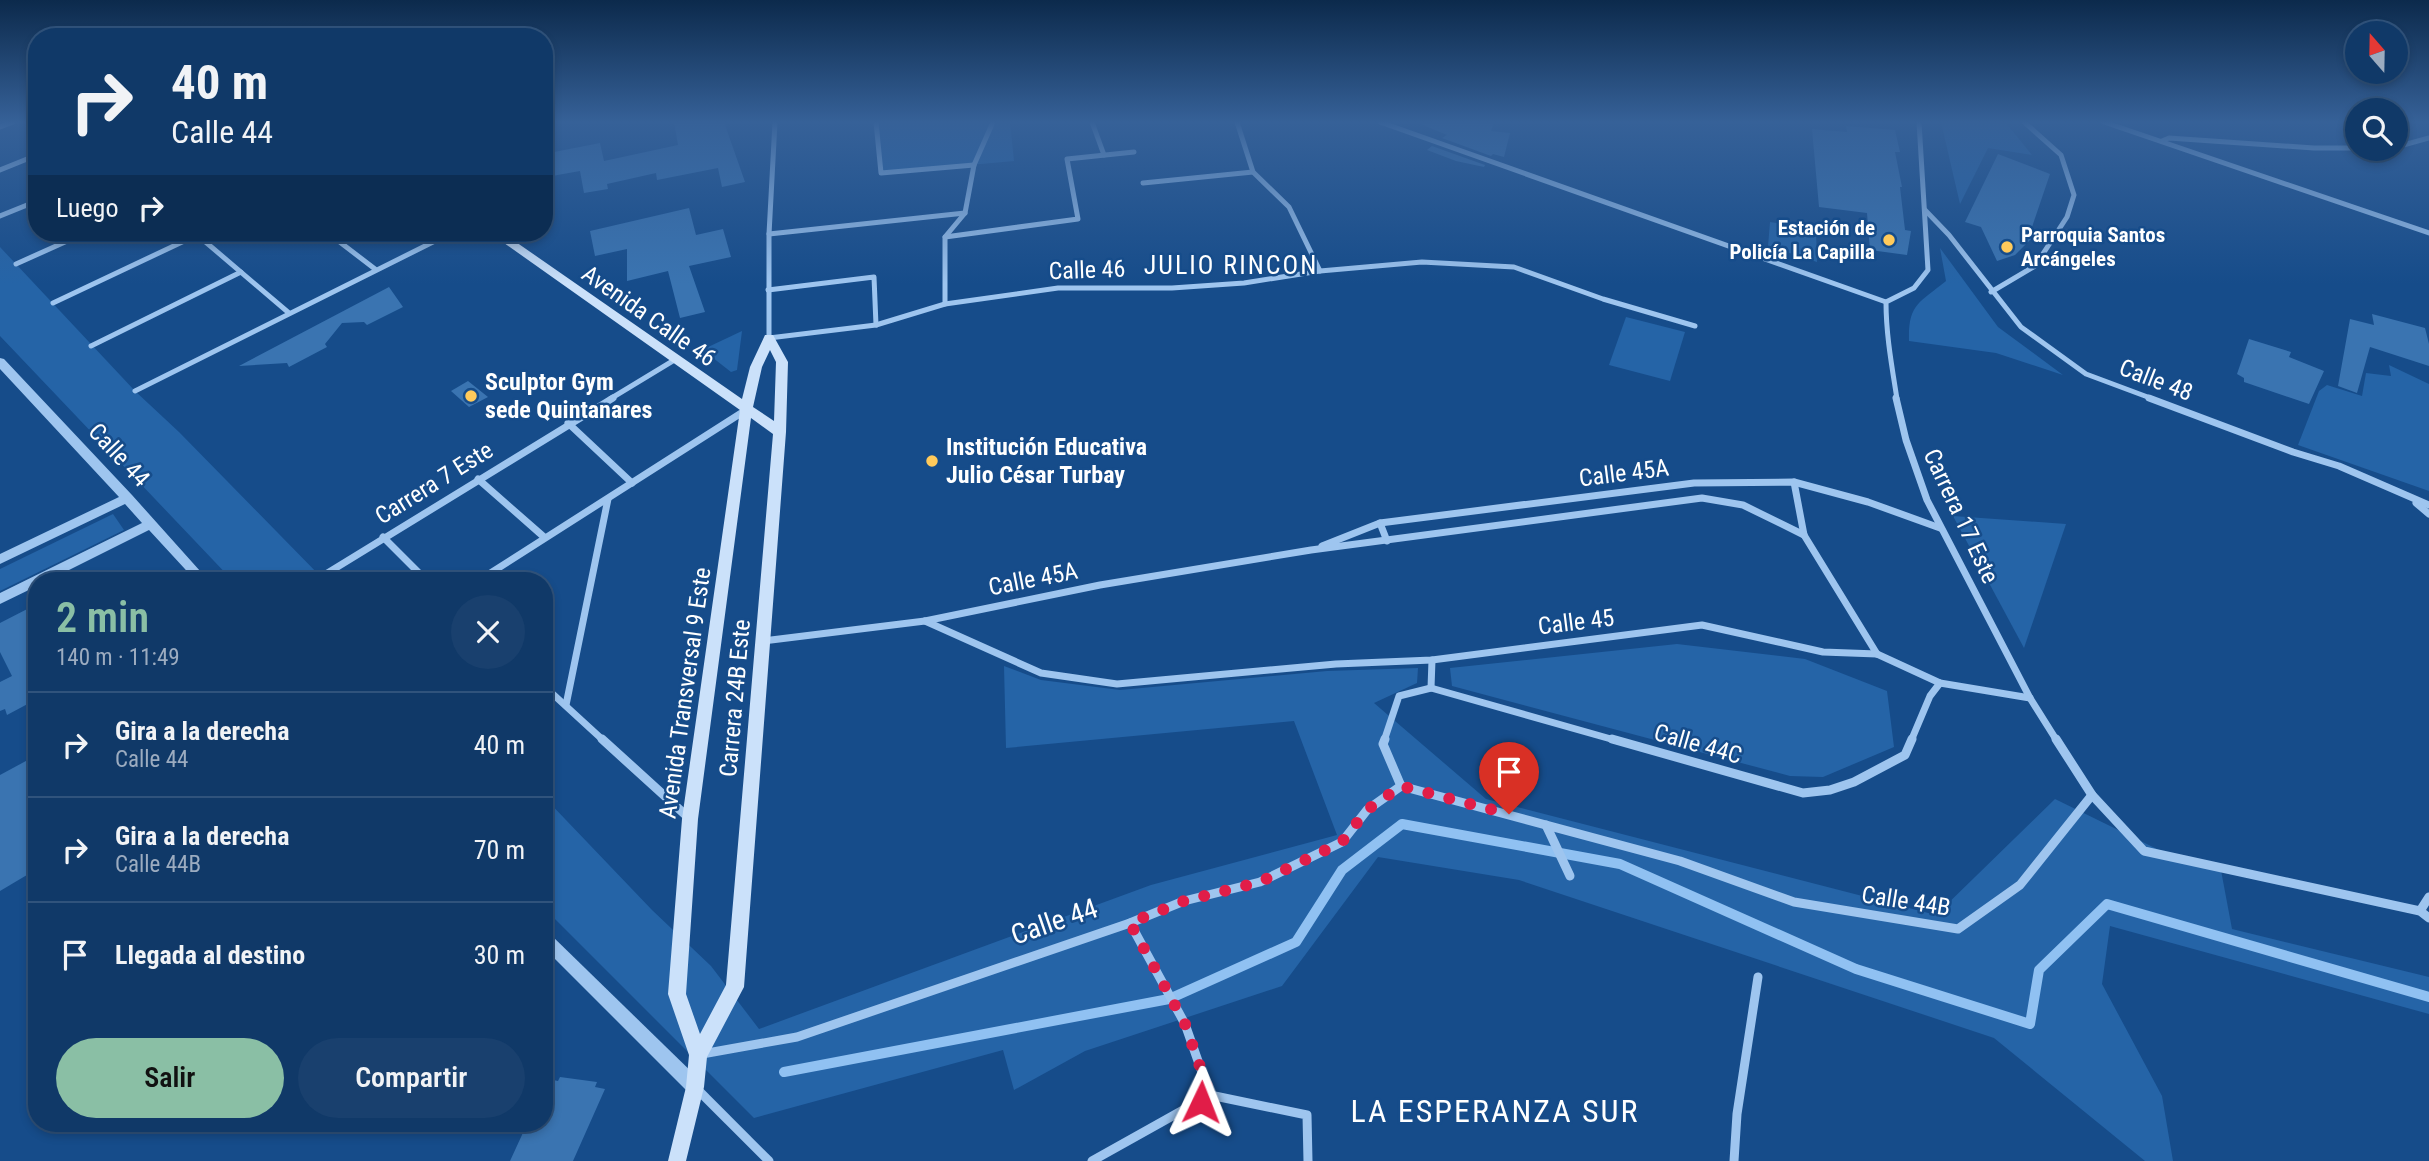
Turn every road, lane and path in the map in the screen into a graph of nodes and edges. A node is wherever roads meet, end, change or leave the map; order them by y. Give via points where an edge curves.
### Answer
1 (772, 176) edge
2 (972, 176) edge
3 (1070, 176) edge
4 (1218, 176) edge
5 (1256, 176) edge
6 (1532, 176) edge
7 (1922, 176) edge
8 (2068, 176) edge
9 (2263, 176) edge
10 (1143, 183) dead end
11 (28, 205) edge
12 (1924, 209) junction
13 (965, 213) junction
14 (0, 216) edge
15 (2429, 233) edge
16 (769, 234) junction
17 (945, 237) junction
18 (65, 242) edge
19 (179, 242) edge
20 (205, 242) edge
21 (340, 242) edge
22 (432, 242) edge
23 (508, 242) edge
24 (16, 264) dead end
25 (376, 269) junction
26 (1320, 271) junction
27 (241, 272) junction
28 (768, 290) junction
29 (1991, 292) junction
30 (1886, 302) junction
31 (53, 303) dead end
32 (945, 304) junction
33 (289, 313) junction
34 (876, 326) junction
35 (1695, 326) dead end
36 (769, 338) junction
37 (91, 346) dead end
38 (677, 359) junction
39 (0, 362) edge
40 (135, 391) dead end
41 (747, 410) junction
42 (568, 423) junction
43 (780, 432) junction
44 (478, 478) junction
45 (1794, 482) junction
46 (632, 483) junction
47 (1693, 483) junction
48 (2410, 497) junction
49 (128, 498) junction
50 (1702, 498) junction
51 (608, 499) junction
52 (2429, 505) edge
53 (2429, 514) edge
54 (1380, 523) junction
55 (151, 524) junction
56 (1940, 528) junction
57 (1804, 535) junction
58 (383, 537) junction
59 (544, 537) junction
60 (1387, 541) junction
61 (1311, 550) junction
62 (0, 559) edge
63 (54, 572) edge
64 (195, 572) edge
65 (329, 572) edge
66 (418, 572) edge
67 (492, 572) edge
68 (28, 585) edge
69 (0, 599) edge
70 (925, 621) junction
71 (763, 641) junction
72 (1877, 654) junction
73 (1432, 660) junction
74 (1940, 683) junction
75 (1431, 688) junction
76 (553, 694) edge
77 (2030, 698) junction
78 (566, 705) junction
79 (1401, 786) junction
80 (2092, 796) junction
81 (690, 820) junction
82 (1546, 825) junction
83 (1570, 876) dead end
84 (2429, 897) edge
85 (2420, 911) junction
86 (2429, 918) edge
87 (1130, 923) junction
88 (553, 946) edge
89 (1758, 977) dead end
90 (698, 1055) junction
91 (695, 1087) junction
92 (1210, 1095) junction
93 (677, 1161) edge
94 (769, 1161) edge
95 (1092, 1161) edge
96 (1308, 1161) edge
97 (1734, 1161) edge

1 - 16 street
2 - 13 street
3 - 17 street via 1078,219
4 - 10 street
5 - 26 street via 1289,207
6 - 30 street
7 - 12 street
8 - 29 street via 2074,195 2067,217 2035,266
9 - 15 street
11 - 14 street
12 - 29 street, Calle 48
12 - 30 street via 1928,270 1914,288
13 - 16 street
13 - 17 street
16 - 28 street
17 - 32 street
18 - 24 street
19 - 31 street
20 - 27 street
21 - 25 street
22 - 25 street
23 - 38 main road, Avenida Calle 46
25 - 33 street
26 - 32 street, Calle 46 via 1172,288 1058,288
26 - 35 street, Calle 46 via 1422,262 1514,267
27 - 33 street
27 - 37 street
28 - 34 street via 874,277
28 - 36 street
29 - 48 street, Calle 48 via 2021,327 2086,374 2339,466
30 - 56 street, Carrera 17 Este via 1886,333 1906,440
32 - 34 street, Calle 46
33 - 40 street
34 - 36 street, Calle 46
36 - 41 main road, Avenida Transversal 9 Este via 756,367
36 - 43 main road, Carrera 24B Este via 782,362
38 - 41 main road, Avenida Calle 46
38 - 42 street, Carrera 7 Este
39 - 49 street, Calle 44
41 - 43 main road, Avenida Calle 46
41 - 46 street
41 - 81 main road, Avenida Transversal 9 Este
42 - 44 street, Carrera 7 Este
42 - 46 street
43 - 71 main road, Carrera 24B Este
44 - 58 street, Carrera 7 Este
44 - 59 street
45 - 47 street, Calle 45A
45 - 56 street, Calle 45A
45 - 57 street
46 - 51 street
47 - 50 street
47 - 54 street, Calle 45A
48 - 52 street, Calle 48
48 - 53 street
49 - 55 street, Calle 44
49 - 62 street
50 - 57 street, Calle 45A via 1743,505
50 - 60 street, Calle 45A
51 - 59 street
51 - 78 street
54 - 60 street
54 - 61 street, Calle 45A
55 - 63 street
55 - 64 street, Calle 44
56 - 77 street, Carrera 17 Este
57 - 72 street
58 - 65 street, Carrera 7 Este
58 - 66 street
59 - 67 street
60 - 61 street, Calle 45A
61 - 70 street, Calle 45A via 1100,585
68 - 69 street
70 - 71 street, Calle 45A
70 - 73 street, Calle 45 via 1041,673 1117,684
71 - 90 main road, Carrera 24B Este via 735,987
72 - 73 street, Calle 45 via 1823,652 1702,625
72 - 74 street, Calle 45
73 - 75 street
74 - 75 street, Calle 44C via 1930,695 1905,755 1854,782 1803,793
74 - 77 street, Calle 45
75 - 79 street, Calle 44C via 1399,696 1383,744
76 - 78 street
77 - 80 street, Carrera 17 Este
78 - 81 street
79 - 82 street, Calle 44B
79 - 87 street, Calle 44 via 1367,810 1342,842 1260,882 1184,901
80 - 82 street, Calle 44B via 2020,885 1958,929 1794,902 1680,861
80 - 85 street via 2144,851
81 - 90 main road, Avenida Transversal 9 Este via 677,994
82 - 83 street
84 - 85 street
85 - 86 street
87 - 90 street, Calle 44 via 797,1037
87 - 92 street via 1185,1024
88 - 91 street
89 - 97 street
90 - 91 main road
91 - 93 main road
91 - 94 street
92 - 95 street
92 - 96 street via 1307,1115

